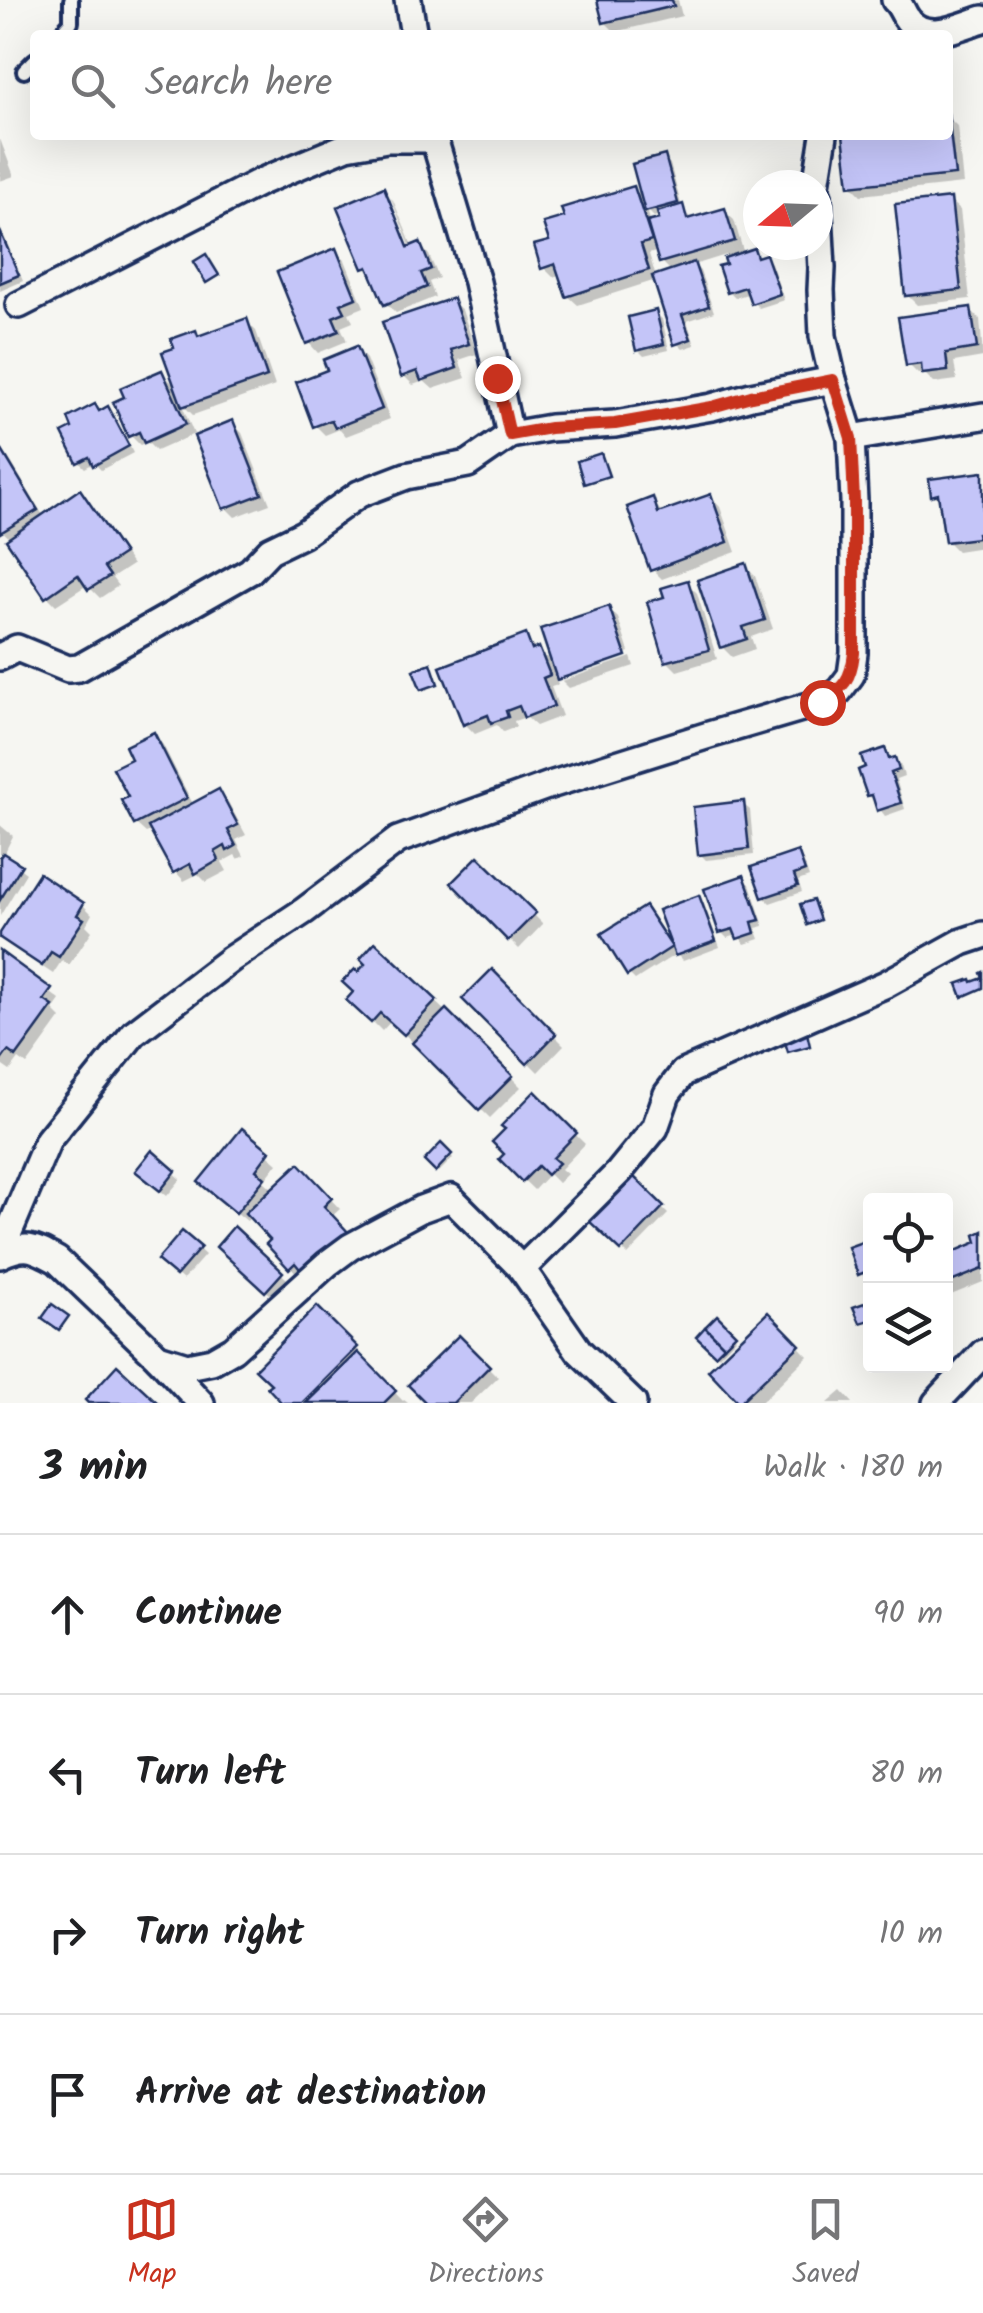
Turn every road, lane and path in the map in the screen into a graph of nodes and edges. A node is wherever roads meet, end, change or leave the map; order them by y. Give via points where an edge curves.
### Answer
1 (71, 0) edge
2 (408, 0) edge
3 (895, 0) edge
4 (983, 18) edge
5 (64, 30) edge
6 (413, 30) edge
7 (924, 30) edge
8 (946, 30) edge
9 (30, 65) edge
10 (24, 72) dead end
11 (381, 140) edge
12 (434, 140) edge
13 (823, 140) edge
14 (818, 170) edge
15 (822, 260) edge
16 (19, 305) dead end
17 (833, 380) junction
18 (983, 416) edge
19 (510, 435) junction
20 (851, 438) junction
21 (0, 657) edge
22 (983, 935) edge
23 (0, 1254) edge
24 (522, 1268) junction
25 (983, 1352) edge
26 (158, 1357) junction
27 (201, 1403) edge
28 (633, 1403) edge
29 (936, 1403) edge

1 - 5 lane via 72,22
2 - 6 street
3 - 7 street
4 - 8 street
9 - 10 lane
11 - 16 street via 347,146 260,182
12 - 19 street via 477,282
13 - 14 street
15 - 17 street via 823,336
17 - 19 street via 615,424
17 - 20 street
18 - 20 street
19 - 21 street via 468,464 359,494 270,550 250,572 78,668 17,648
20 - 23 street via 854,653 852,675 838,691 822,702 550,785 398,840 134,1033 48,1140
22 - 24 street via 683,1073 666,1094 655,1128
23 - 26 street via 20,1246 58,1260
24 - 26 street via 450,1198 350,1247 212,1361 188,1366
24 - 28 street via 579,1350
25 - 29 street
26 - 27 street

